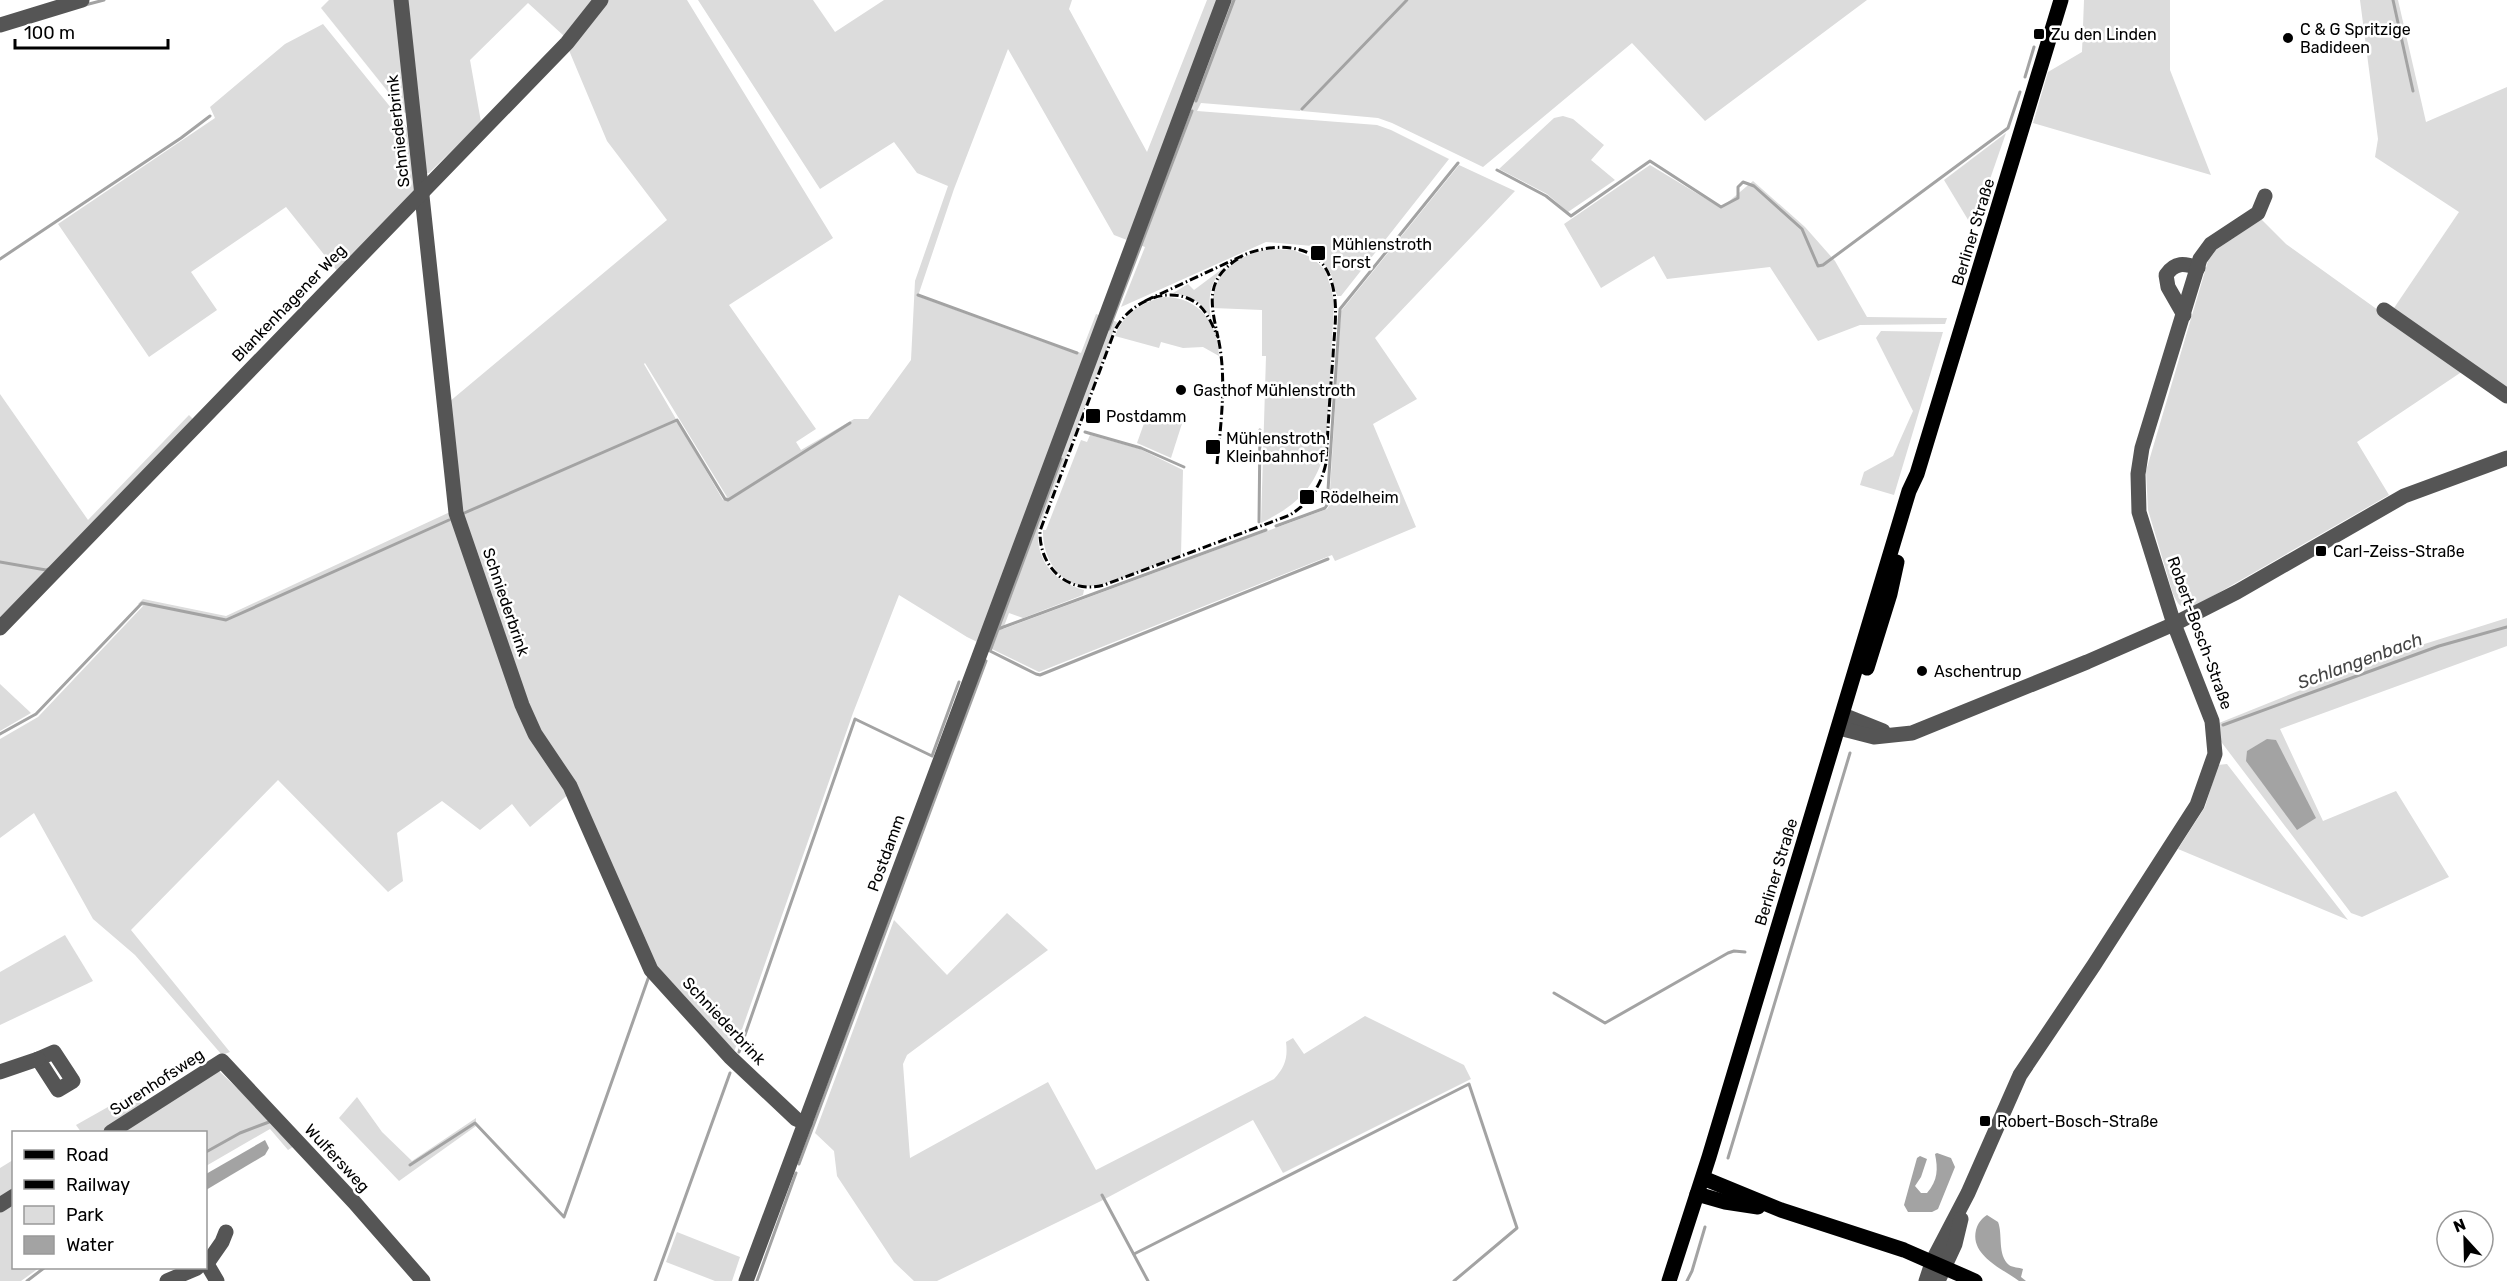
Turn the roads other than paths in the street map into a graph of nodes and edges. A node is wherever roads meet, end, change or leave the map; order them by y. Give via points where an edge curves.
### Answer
1 (82, 0) edge
2 (401, 0) edge
3 (601, 0) edge
4 (1224, 0) edge
5 (2061, 0) edge
6 (0, 25) edge
7 (423, 192) junction
8 (2265, 196) dead end
9 (2198, 268) junction
10 (2384, 310) dead end
11 (2184, 315) junction
12 (2507, 396) edge
13 (2507, 458) edge
14 (2174, 624) junction
15 (0, 628) edge
16 (1845, 723) junction
17 (38, 1059) dead end
18 (222, 1061) joint
19 (0, 1072) edge
20 (805, 1123) junction
21 (113, 1131) edge
22 (1706, 1179) junction
23 (1701, 1195) junction
24 (1781, 1210) junction
25 (226, 1232) dead end
26 (207, 1260) edge
27 (1939, 1263) junction
28 (196, 1269) edge
29 (206, 1269) edge
30 (167, 1281) edge
31 (217, 1281) edge
32 (423, 1281) edge
33 (746, 1281) edge
34 (1669, 1281) edge
35 (1677, 1281) edge
36 (1926, 1281) edge
37 (1938, 1281) edge
38 (1975, 1281) edge

1 - 6 street
2 - 7 street, Schniederbrink
3 - 7 street, Blankenhagener Weg via 567,43
4 - 20 street, Postdamm
5 - 16 main road, Berliner Straße via 1909,491
7 - 15 street, Blankenhagener Weg
7 - 20 street, Schniederbrink via 456,513 522,705 535,734 570,786 651,970 730,1057
8 - 9 street, Robert-Bosch-Straße via 2258,213 2211,244
9 - 11 street, Robert-Bosch-Straße
9 - 11 street via 2182,263 2166,274 2168,287
10 - 12 street
11 - 14 street, Robert-Bosch-Straße via 2142,448 2138,474 2139,512
13 - 14 street via 2404,496
14 - 16 street via 1912,732 1898,735
14 - 27 street, Robert-Bosch-Straße via 2212,721 2215,754 2208,780 2197,805 2020,1075
16 - 22 main road, Berliner Straße
17 - 19 street
18 - 21 street, Surenhofsweg
18 - 32 street, Wulfersweg
20 - 33 street, Postdamm
22 - 23 main road, Berliner Straße
22 - 24 main road
23 - 24 main road
23 - 34 main road, Berliner Straße
23 - 35 main road, Berliner Straße
24 - 27 main road
25 - 26 street
27 - 36 street
27 - 37 street
27 - 38 main road
28 - 30 street
29 - 31 street

